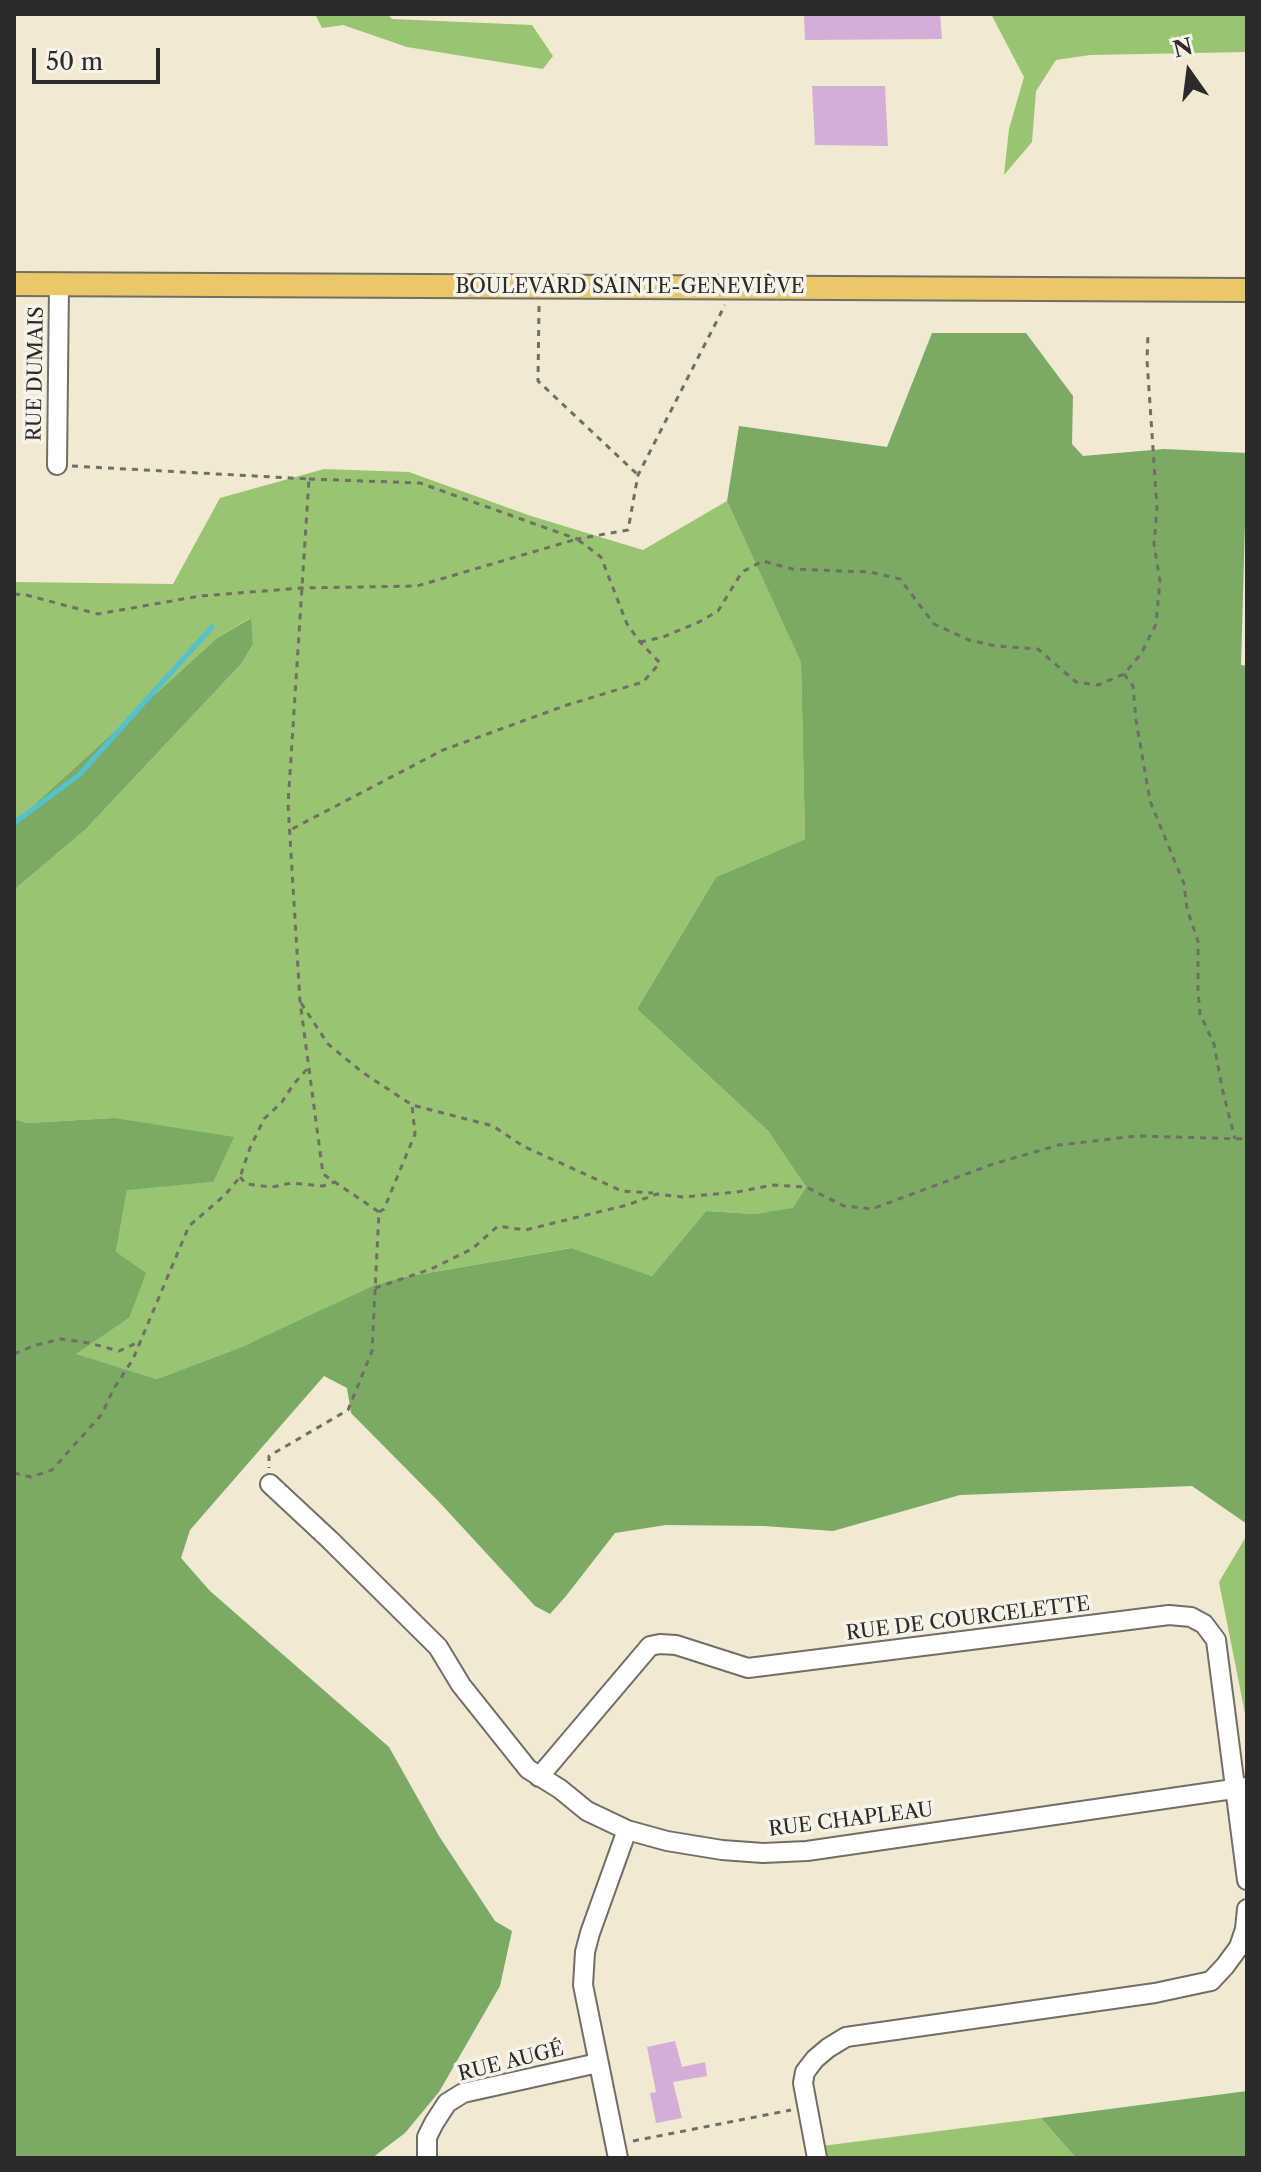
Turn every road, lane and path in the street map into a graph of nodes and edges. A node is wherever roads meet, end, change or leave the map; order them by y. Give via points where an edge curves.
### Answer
1 (14, 284) edge
2 (59, 285) junction
3 (539, 287) junction
4 (734, 288) junction
5 (1247, 290) edge
6 (1148, 334) dead end
7 (57, 465) joint
8 (638, 475) junction
9 (309, 479) junction
10 (577, 539) junction
11 (302, 588) junction
12 (14, 594) edge
13 (640, 642) junction
14 (1124, 674) junction
15 (290, 830) junction
16 (300, 1001) junction
17 (309, 1067) junction
18 (412, 1105) junction
19 (1235, 1139) junction
20 (1247, 1139) edge
21 (240, 1177) junction
22 (335, 1182) junction
23 (657, 1194) junction
24 (379, 1212) junction
25 (375, 1288) junction
26 (141, 1341) junction
27 (14, 1354) edge
28 (14, 1473) edge
29 (270, 1484) joint
30 (539, 1777) junction
31 (1240, 1788) edge
32 (627, 1830) junction
33 (1247, 1880) edge
34 (1247, 1909) edge
35 (598, 2063) junction
36 (806, 2107) junction
37 (617, 2151) edge
38 (427, 2158) edge
39 (817, 2158) edge

1 - 2 main road, BOULEVARD SAINTE-GENEVIÈVE
2 - 3 main road, BOULEVARD SAINTE-GENEVIÈVE
2 - 7 street, RUE DUMAIS
3 - 4 main road, BOULEVARD SAINTE-GENEVIÈVE
3 - 8 path via 538,381
4 - 5 main road, BOULEVARD SAINTE-GENEVIÈVE
4 - 8 path
6 - 14 path via 1157,508 1154,544 1160,581 1156,624
7 - 9 path
8 - 10 path via 628,530
9 - 10 path via 420,483
9 - 11 path
10 - 11 path via 417,586
10 - 13 path via 601,557 627,624
11 - 12 path via 200,596 98,614
11 - 15 path
13 - 14 path via 718,611 742,572 763,561 792,569 870,572 900,579 934,624 969,640 1038,649 1076,682 1098,685
13 - 15 path via 660,663 643,682 443,750
14 - 19 path via 1133,686 1150,801 1184,884 1198,941 1200,1014 1214,1044
15 - 16 path
16 - 17 path
16 - 18 path via 328,1044
17 - 21 path via 264,1119
17 - 22 path via 323,1174
18 - 23 path via 493,1126 523,1146 622,1191
18 - 24 path via 415,1134
19 - 20 path
19 - 23 path via 1136,1136 1059,1145 872,1209 844,1206 806,1187 773,1185 683,1197
21 - 22 path via 246,1184 272,1187
21 - 26 path via 189,1226
22 - 24 path
23 - 25 path via 525,1230 498,1226 472,1249
24 - 25 path
25 - 29 path via 372,1351 348,1410 269,1456
26 - 27 path via 119,1351 61,1339
26 - 28 path via 102,1414 52,1470 31,1477
29 - 30 street, RUE CHAPLEAU via 438,1647 469,1696
30 - 31 street, RUE DE COURCELETTE via 650,1646 676,1645 748,1668 1169,1615 1191,1617 1216,1640
30 - 32 street, RUE CHAPLEAU via 587,1811
31 - 32 street, RUE CHAPLEAU via 807,1851 722,1850
31 - 33 street, RUE DE COURCELETTE
32 - 35 street via 585,1952 583,1985
34 - 36 street via 1239,1947 1211,1981 846,2037 805,2072
35 - 37 street
35 - 38 street, RUE AUGÉ via 463,2093 447,2103 434,2123 427,2137
36 - 37 path
36 - 39 street

